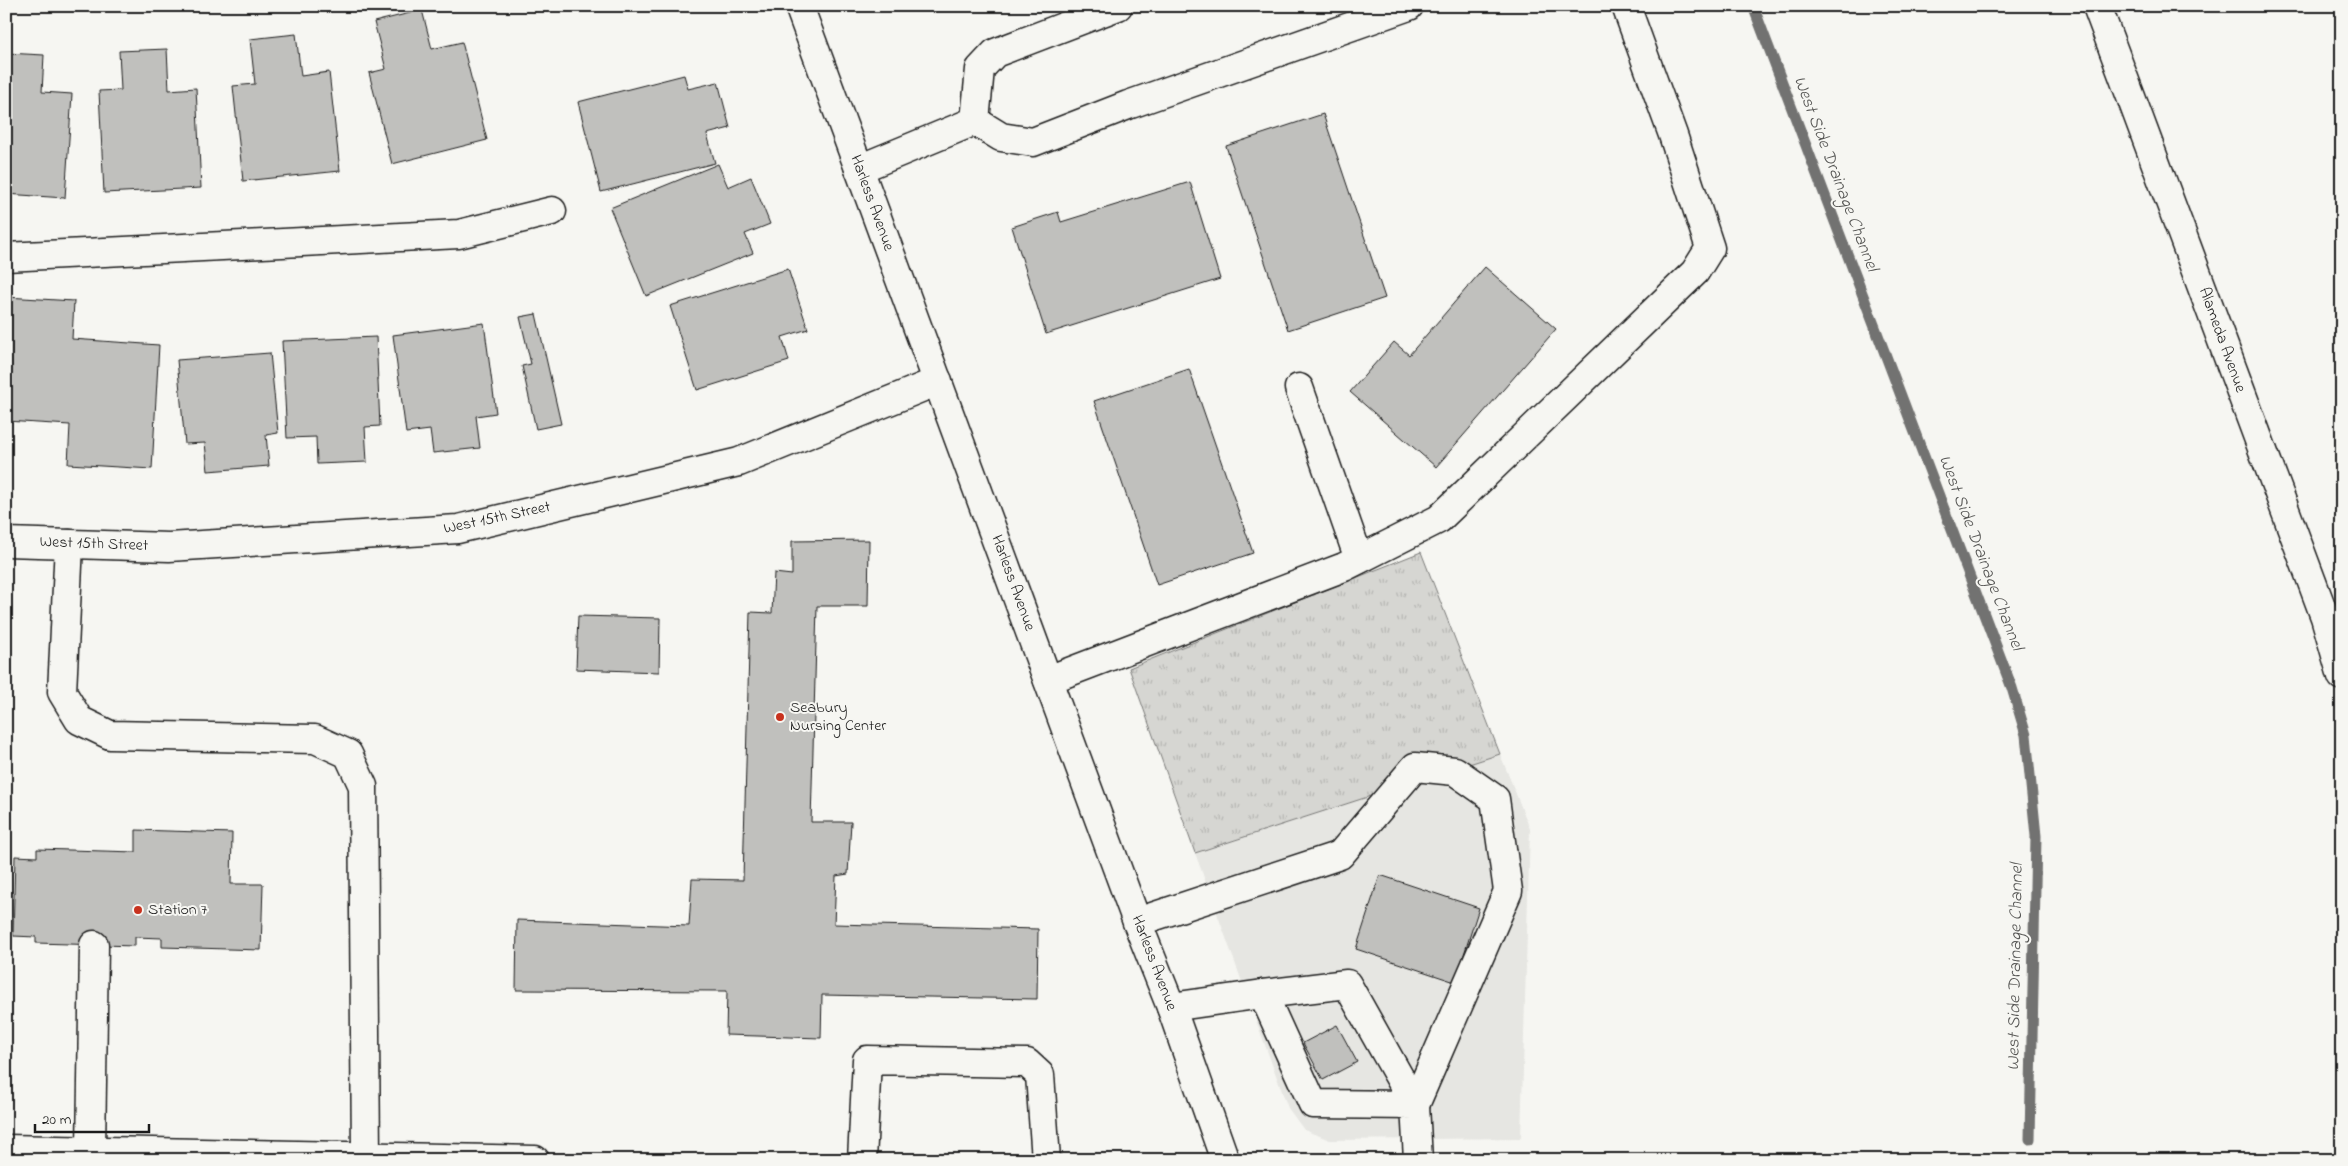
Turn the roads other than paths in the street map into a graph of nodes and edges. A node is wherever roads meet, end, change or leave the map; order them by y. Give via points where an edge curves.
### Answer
1 (800, 6) edge
2 (1118, 6) edge
3 (1409, 6) edge
4 (1626, 6) edge
5 (2097, 6) edge
6 (975, 121) junction
7 (859, 169) junction
8 (552, 211) dead end
9 (6, 257) edge
10 (938, 381) junction
11 (1299, 388) dead end
12 (6, 542) edge
13 (69, 544) junction
14 (1359, 559) junction
15 (2342, 676) edge
16 (1048, 680) junction
17 (1137, 922) junction
18 (94, 944) dead end
19 (1262, 994) junction
20 (1171, 1007) junction
21 (1415, 1105) junction
22 (6, 1148) edge
23 (91, 1150) junction
24 (147, 1156) edge
25 (366, 1156) junction
26 (422, 1159) edge
27 (535, 1160) edge
28 (862, 1160) edge
29 (1046, 1160) edge
30 (1225, 1160) edge
31 (1418, 1160) edge

1 - 7 main road, Harless Avenue
2 - 6 main road via 996,53 980,69
3 - 6 main road via 1033,142 1001,137
4 - 14 main road via 1710,248 1695,272 1439,519
5 - 15 main road, Alameda Avenue via 2325,617
6 - 7 main road
7 - 10 main road, Harless Avenue
8 - 9 main road via 459,234
10 - 13 main road, West 15th Street via 739,462 458,529 169,547
10 - 16 main road, Harless Avenue
11 - 14 main road
12 - 13 main road, West 15th Street
13 - 25 main road via 62,692 79,720 110,735 316,739 348,754 363,786
14 - 16 main road
16 - 17 main road, Harless Avenue
17 - 20 main road, Harless Avenue
17 - 21 main road via 1340,855 1415,767 1455,771 1495,799 1508,891
18 - 23 main road
19 - 20 main road
19 - 21 main road via 1313,1104
19 - 21 main road via 1347,984
20 - 30 main road, Harless Avenue
21 - 31 main road
22 - 23 main road
23 - 24 main road
24 - 25 main road
25 - 26 main road
26 - 27 main road
28 - 29 main road via 867,1060 1026,1062 1040,1075

